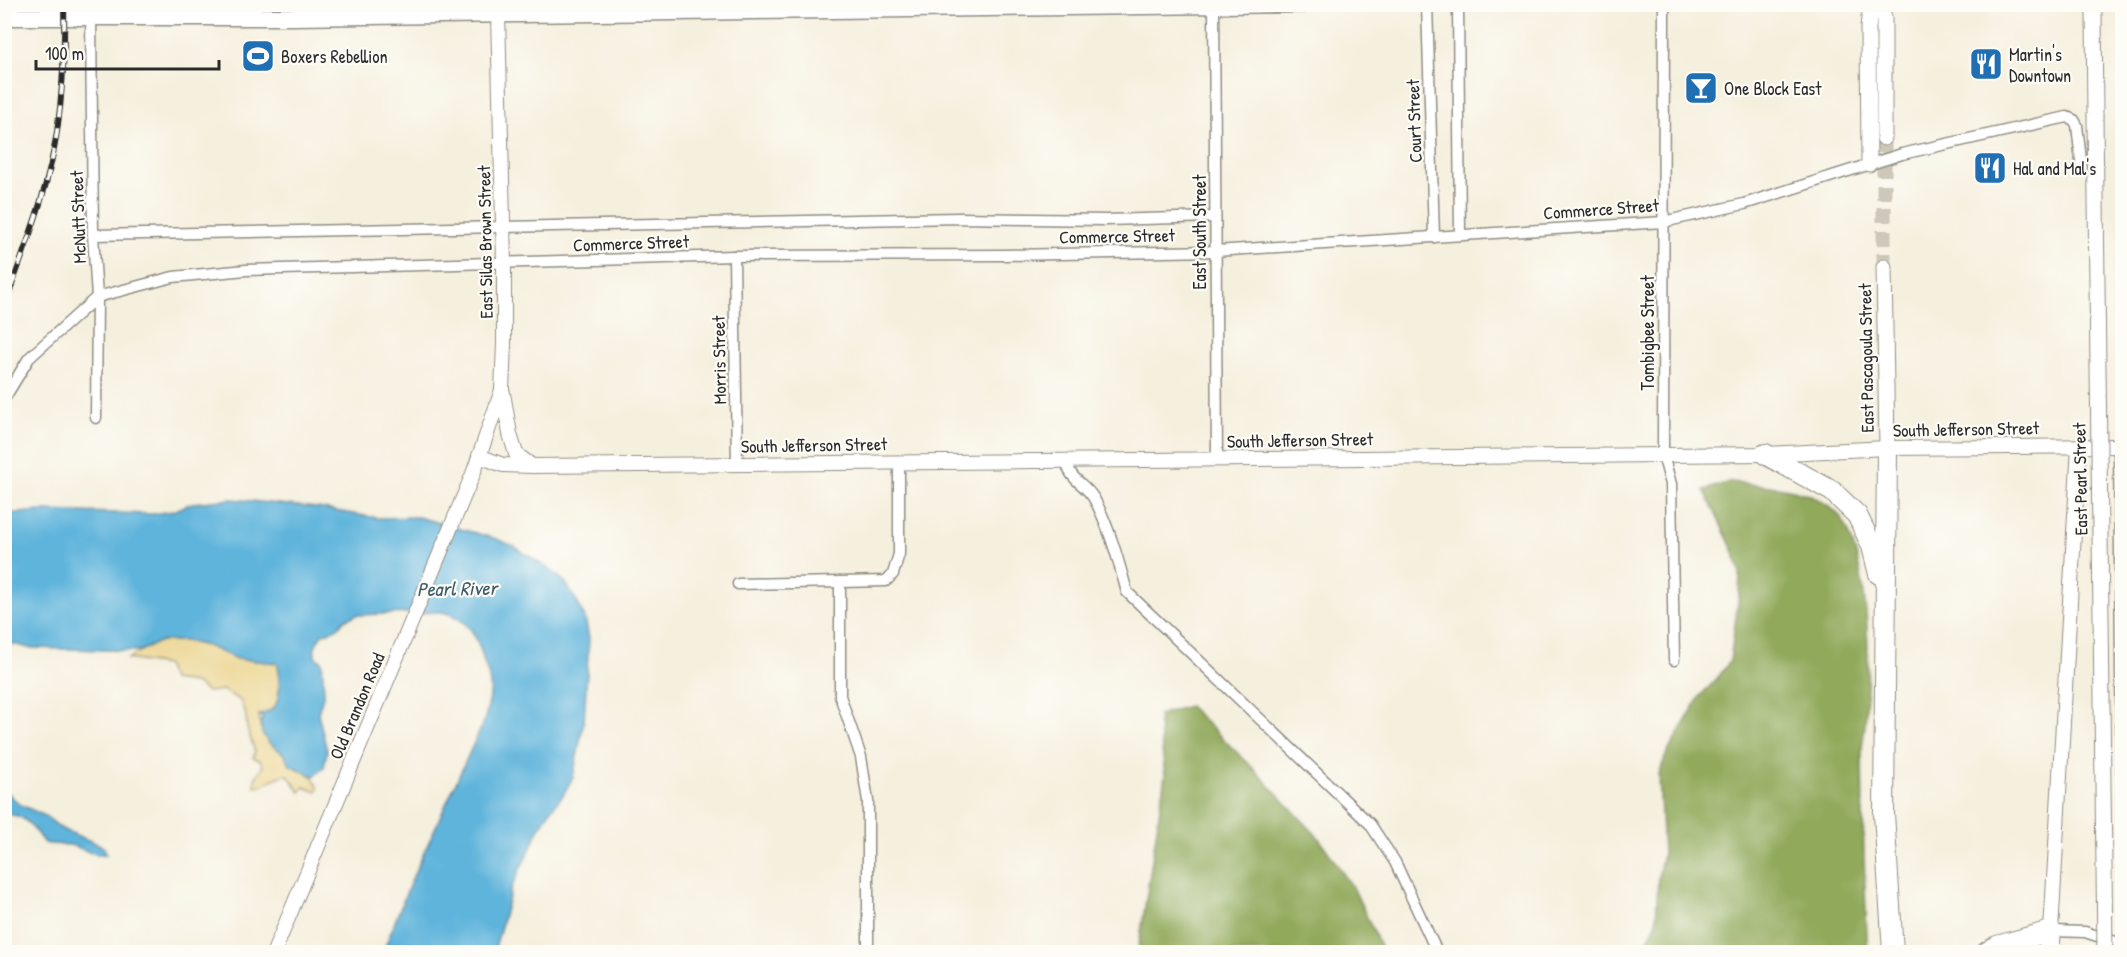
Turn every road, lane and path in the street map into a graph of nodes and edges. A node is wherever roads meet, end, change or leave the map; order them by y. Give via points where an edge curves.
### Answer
1 (1303, 4) edge
2 (1427, 4) edge
3 (1458, 4) edge
4 (1664, 4) edge
5 (1877, 4) edge
6 (2092, 4) edge
7 (1214, 5) edge
8 (498, 9) edge
9 (293, 11) edge
10 (91, 15) junction
11 (4, 17) edge
12 (1884, 138) tunnel mouth
13 (1869, 164) junction
14 (2082, 170) dead end
15 (1215, 217) junction
16 (1663, 222) junction
17 (503, 228) junction
18 (93, 235) junction
19 (1460, 235) junction
20 (1434, 237) junction
21 (1215, 251) junction
22 (734, 256) junction
23 (504, 264) junction
24 (1884, 267) tunnel mouth
25 (97, 297) junction
26 (502, 390) junction
27 (4, 399) edge
28 (96, 418) dead end
29 (2079, 446) junction
30 (2121, 446) edge
31 (1887, 448) junction
32 (1765, 454) junction
33 (1663, 455) junction
34 (479, 456) junction
35 (1217, 459) junction
36 (1066, 460) junction
37 (899, 462) junction
38 (737, 464) junction
39 (532, 466) junction
40 (472, 474) joint
41 (840, 582) junction
42 (738, 584) dead end
43 (1886, 610) junction
44 (1674, 660) dead end
45 (2122, 773) edge
46 (2122, 930) edge
47 (2051, 931) junction
48 (2121, 943) edge
49 (274, 952) edge
50 (868, 952) edge
51 (1437, 952) edge
52 (1893, 952) edge
53 (1987, 952) edge
54 (2049, 952) edge
55 (2105, 952) edge

1 - 7 main road
2 - 20 street, Court Street
3 - 19 street
4 - 16 street, Tombigbee Street
5 - 12 main road via 1884,17
5 - 13 main road via 1868,29
6 - 55 main road, East Pearl Street, bridge
7 - 8 main road
7 - 15 street, East South Street
8 - 9 main road
8 - 17 street, East Silas Brown Street
9 - 10 main road
10 - 11 main road
10 - 18 street, McNutt Street
13 - 14 street, Commerce Street via 2067,117 2077,125
13 - 16 street, Commerce Street via 1744,204
15 - 17 street, Commerce Street via 947,218
15 - 21 street, East South Street
16 - 19 street, Commerce Street
16 - 33 street, Tombigbee Street
17 - 18 street, Commerce Street
17 - 23 street, East Silas Brown Street
18 - 25 street, McNutt Street
19 - 20 street, Commerce Street
20 - 21 street, Commerce Street
21 - 22 street, Commerce Street
21 - 35 street, East South Street
22 - 23 street, Commerce Street
22 - 38 street, Morris Street
23 - 25 street, Commerce Street via 246,270 173,277
23 - 26 street, East Silas Brown Street
24 - 31 main road, East Pascagoula Street
25 - 27 street via 29,358
25 - 28 street, McNutt Street
26 - 34 street, East Silas Brown Street
26 - 39 street via 516,454
29 - 30 street, South Jefferson Street
29 - 31 street, South Jefferson Street
29 - 47 street
30 - 45 street
31 - 32 street, South Jefferson Street
31 - 43 highway
32 - 33 street, South Jefferson Street
32 - 43 highway via 1832,491 1857,515 1872,546
33 - 35 street, South Jefferson Street
33 - 44 street, Tombigbee Street via 1671,484
34 - 39 street, South Jefferson Street via 503,465
34 - 40 street, East Silas Brown Street
35 - 36 street, South Jefferson Street
36 - 37 street, South Jefferson Street
36 - 51 street via 1072,477 1092,496 1128,592 1370,824 1395,862
37 - 38 street, South Jefferson Street
37 - 41 street via 899,554 893,574 886,581
38 - 39 street, South Jefferson Street
40 - 49 street, Old Brandon Road
41 - 42 street
41 - 50 street via 840,696 861,757 868,801
43 - 52 highway via 1884,814
46 - 48 street
47 - 48 street via 2085,932
47 - 53 highway
47 - 54 highway

